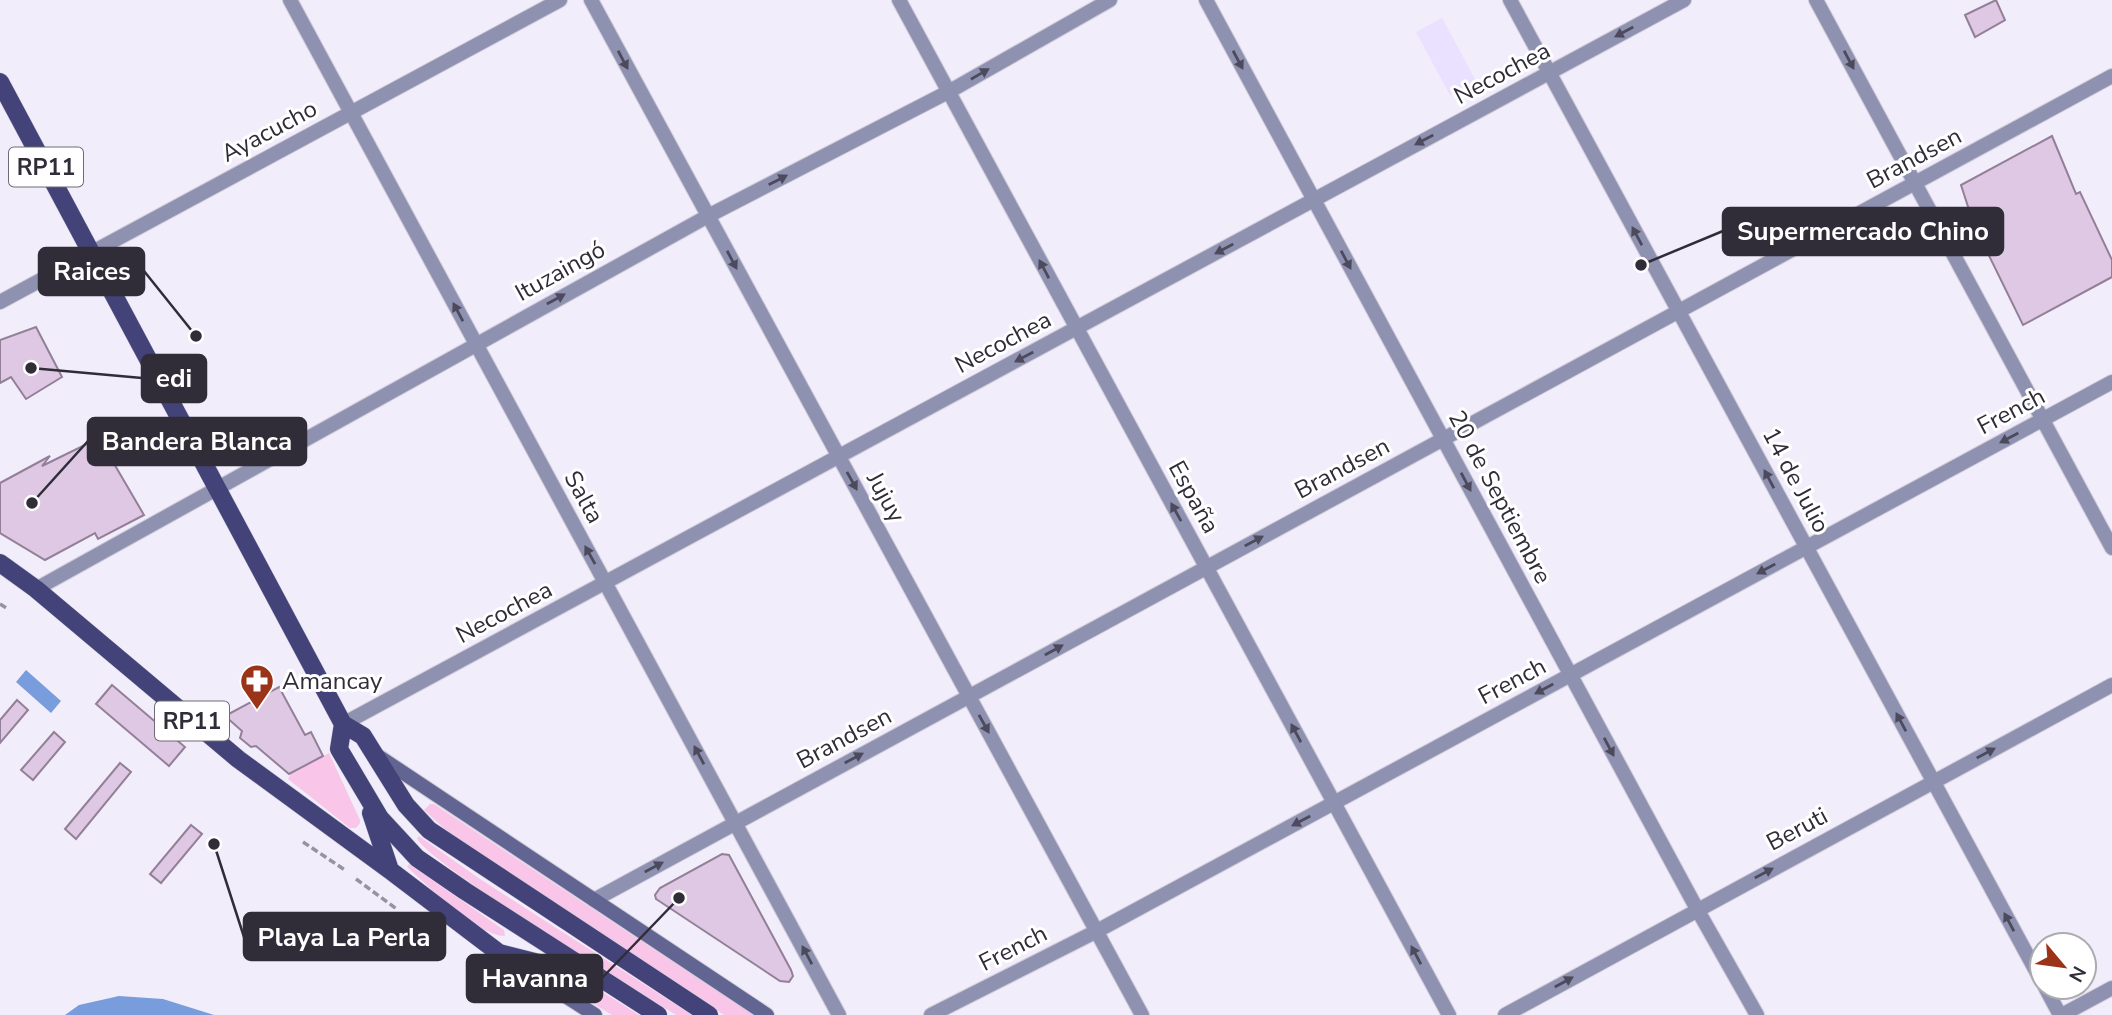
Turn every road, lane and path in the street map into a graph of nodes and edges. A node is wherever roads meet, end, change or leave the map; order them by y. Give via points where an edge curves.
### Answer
1 (290, 0) edge
2 (560, 0) edge
3 (591, 0) edge
4 (899, 0) edge
5 (1110, 0) edge
6 (1206, 0) edge
7 (1510, 0) edge
8 (1684, 0) edge
9 (1816, 0) edge
10 (1549, 73) junction
11 (2112, 76) edge
12 (0, 82) edge
13 (950, 91) junction
14 (351, 113) junction
15 (1915, 183) junction
16 (1314, 200) junction
17 (708, 216) junction
18 (92, 252) junction
19 (0, 302) edge
20 (1678, 311) junction
21 (1076, 328) junction
22 (475, 344) junction
23 (2112, 382) edge
24 (2043, 419) junction
25 (1443, 439) junction
26 (839, 457) junction
27 (219, 489) junction
28 (1806, 548) junction
29 (2112, 548) edge
30 (0, 563) edge
31 (1206, 567) junction
32 (606, 582) junction
33 (36, 589) junction
34 (0, 604) edge
35 (8, 609) dead end
36 (1571, 675) junction
37 (2112, 685) edge
38 (969, 696) junction
39 (343, 724) junction
40 (372, 752) junction
41 (1933, 782) junction
42 (366, 796) junction
43 (1334, 803) junction
44 (736, 823) junction
45 (303, 842) dead end
46 (345, 870) dead end
47 (390, 871) junction
48 (356, 879) dead end
49 (594, 900) junction
50 (1697, 909) junction
51 (398, 910) dead end
52 (1097, 932) junction
53 (499, 953) junction
54 (2028, 956) edge
55 (598, 978) junction
56 (2112, 988) edge
57 (595, 1015) edge
58 (658, 1015) edge
59 (709, 1015) edge
60 (767, 1015) edge
61 (839, 1015) edge
62 (931, 1015) edge
63 (1142, 1015) edge
64 (1449, 1015) edge
65 (1505, 1015) edge
66 (1757, 1015) edge
67 (2061, 1015) edge

1 - 14 street, Salta
2 - 14 street, Ayacucho
3 -> 17 street, Jujuy
4 - 13 street, España
13 -> 5 street, Ituzaingó
6 -> 16 street, 20 de Septiembre
7 - 10 street, 14 de Julio
8 -> 10 street, Necochea
9 -> 15 street
10 -> 16 street, Necochea
20 -> 10 street, 14 de Julio
11 - 15 street, Brandsen
12 - 18 main road, RP11
17 -> 13 street, Ituzaingó
21 -> 13 street, España
14 - 18 street, Ayacucho
22 -> 14 street, Salta
15 - 20 street, Brandsen
15 - 24 street
16 -> 21 street, Necochea
16 -> 25 street, 20 de Septiembre
22 -> 17 street, Ituzaingó
17 -> 26 street, Jujuy
18 - 19 street, Ayacucho
18 - 27 main road, RP11
20 - 25 street, Brandsen
28 -> 20 street, 14 de Julio
21 -> 26 street, Necochea
31 -> 21 street, España
22 - 27 street, Ituzaingó
32 -> 22 street, Salta
23 - 24 street, French
24 -> 28 street, French
24 - 29 street
31 -> 25 street, Brandsen
25 -> 36 street, 20 de Septiembre
26 - 32 street, Necochea
26 -> 38 street, Jujuy
27 - 33 street, Ituzaingó
27 - 39 main road, RP11
28 -> 36 street, French
41 -> 28 street, 14 de Julio
30 - 33 main road, RP11
38 -> 31 street, Brandsen
43 -> 31 street, España
32 - 39 street, Necochea
44 -> 32 street, Salta
33 - 47 main road, RP11 via 246,766
34 - 35 path
36 -> 43 street, French
36 -> 50 street, 20 de Septiembre
41 -> 37 street, Beruti
44 -> 38 street, Brandsen
38 -> 52 street, Jujuy
39 - 40 main road, RP11 via 363,736
39 - 42 main road, RP11 via 339,749
40 - 49 main road
40 - 59 main road, RP11 via 405,805 436,836
50 -> 41 street, Beruti
54 -> 41 street, 14 de Julio
42 - 47 main road
42 - 55 main road, RP11 via 417,858
43 -> 52 street, French
64 -> 43 street, España
49 -> 44 street, Brandsen
61 -> 44 street, Salta
45 - 46 path
47 - 53 main road, RP11
48 - 51 path
49 - 60 main road
65 -> 50 street, Beruti
50 - 66 street, 20 de Septiembre
52 - 62 street, French
52 - 63 street, Jujuy
53 - 55 main road
53 - 57 main road
55 - 58 main road, RP11
56 - 67 street

